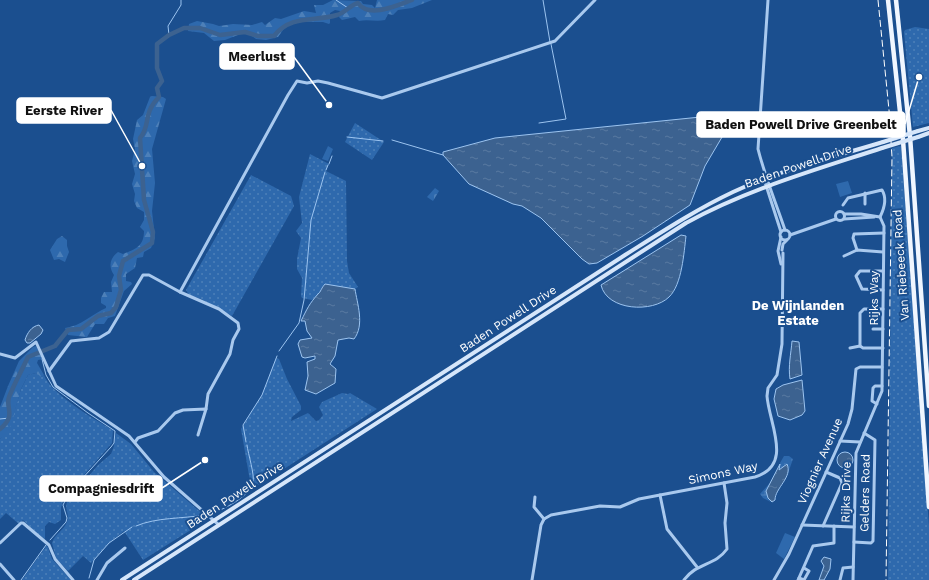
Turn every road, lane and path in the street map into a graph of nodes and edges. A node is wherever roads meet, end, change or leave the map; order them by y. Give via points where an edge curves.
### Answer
1 (595, 0) edge
2 (768, 0) edge
3 (888, 0) edge
4 (896, 0) edge
5 (929, 128) edge
6 (929, 133) edge
7 (766, 179) junction
8 (768, 185) junction
9 (865, 193) junction
10 (865, 204) dead end
11 (843, 205) dead end
12 (844, 214) junction
13 (856, 214) junction
14 (874, 217) junction
15 (880, 217) junction
16 (836, 218) junction
17 (844, 219) junction
18 (856, 219) junction
19 (785, 230) junction
20 (781, 232) junction
21 (884, 233) junction
22 (790, 235) junction
23 (780, 237) junction
24 (787, 240) junction
25 (858, 250) junction
26 (883, 252) junction
27 (844, 256) dead end
28 (782, 266) junction
29 (883, 271) junction
30 (883, 290) junction
31 (180, 292) junction
32 (913, 294) junction
33 (921, 294) junction
34 (883, 310) junction
35 (873, 328) dead end
36 (883, 329) junction
37 (860, 346) junction
38 (850, 348) dead end
39 (883, 348) junction
40 (0, 354) edge
41 (882, 367) junction
42 (49, 371) junction
43 (919, 384) junction
44 (927, 384) junction
45 (882, 386) junction
46 (877, 404) junction
47 (929, 406) edge
48 (206, 409) junction
49 (864, 433) junction
50 (198, 435) dead end
51 (840, 441) junction
52 (135, 442) junction
53 (860, 442) junction
54 (928, 471) edge
55 (826, 472) junction
56 (724, 483) junction
57 (660, 495) junction
58 (535, 497) dead end
59 (929, 506) edge
60 (544, 518) junction
61 (214, 520) junction
62 (219, 525) junction
63 (802, 525) junction
64 (823, 526) junction
65 (834, 526) junction
66 (854, 526) junction
67 (854, 542) junction
68 (0, 543) edge
69 (125, 548) dead end
70 (0, 564) edge
71 (697, 567) junction
72 (853, 567) junction
73 (804, 568) junction
74 (798, 579) edge
75 (14, 580) edge
76 (73, 580) edge
77 (97, 580) edge
78 (122, 580) edge
79 (134, 580) edge
80 (532, 580) edge
81 (684, 580) edge
82 (774, 580) edge
83 (840, 580) edge
84 (853, 580) edge

1 - 31 street via 560,38 551,43 382,98 318,81 297,81
2 - 7 street via 758,149
3 - 32 main road, Van Riebeeck Road via 902,134
4 - 33 main road, Van Riebeeck Road via 910,136
5 - 7 main road, Baden Powell Drive, bridge
6 - 8 main road, Baden Powell Drive, bridge
7 - 8 street
7 - 61 main road, Baden Powell Drive via 734,191 678,221
8 - 19 street
8 - 20 street
8 - 62 main road, Baden Powell Drive via 732,199 681,226
9 - 10 street
9 - 11 street via 848,198
9 - 15 street via 883,191 884,207
12 - 13 street
12 - 16 street via 838,212
12 - 17 street
13 - 14 street
13 - 18 street
14 - 15 street
14 - 18 street
15 - 21 street, Rijks Way via 884,223
16 - 17 street via 840,221
16 - 22 street
17 - 18 street
19 - 20 street
19 - 22 street
20 - 23 street, Simons Way
21 - 25 street via 854,234
21 - 26 street, Rijks Way
22 - 24 street, Simons Way
23 - 24 street
23 - 28 street, Simons Way via 778,254
24 - 28 street, Simons Way via 783,244
25 - 26 street
25 - 27 street
26 - 29 street, Rijks Way
28 - 56 street, Simons Way via 782,344 777,375 768,388 767,396 777,458 772,467 763,474
29 - 30 street, Rijks Way
29 - 30 street via 860,271 856,275 862,290
30 - 34 street, Rijks Way
31 - 42 street via 149,275 143,275 111,331 99,338 71,341
31 - 48 street via 219,310 238,323 239,329 230,354 209,391
32 - 33 main road
32 - 43 main road, Van Riebeeck Road
33 - 44 main road, Van Riebeeck Road
34 - 36 street, Rijks Way
34 - 37 street via 861,312
35 - 36 street
36 - 39 street, Rijks Way
37 - 38 street
37 - 39 street
39 - 41 street, Rijks Way
40 - 42 street via 15,358 36,342
41 - 45 street, Rijks Way
41 - 51 street, Viognier Avenue via 856,369 852,409
42 - 52 street via 56,386
43 - 44 main road
43 - 54 main road, Van Riebeeck Road
44 - 47 main road, Van Riebeeck Road
45 - 46 street, Rijks Drive
45 - 46 street via 873,388 872,401
46 - 49 street, Rijks Drive
48 - 50 street
48 - 52 street via 175,413 158,431 138,438
49 - 53 street, Rijks Drive
49 - 67 street, Gelders Road via 876,440 873,541
51 - 53 street
51 - 55 street, Viognier Avenue
52 - 61 street via 164,477
53 - 66 street, Rijks Drive via 856,455
54 - 59 main road, Van Riebeeck Road
55 - 63 street, Viognier Avenue
55 - 64 street via 840,478 842,483
56 - 57 street, Simons Way
56 - 71 street via 727,503 727,549 715,561
57 - 60 street, Simons Way via 635,500 620,507 600,506
57 - 71 street via 668,529
58 - 60 street via 534,507
60 - 80 street
61 - 62 street
61 - 78 main road, Baden Powell Drive
62 - 79 main road, Baden Powell Drive
63 - 64 street
63 - 82 street, Viognier Avenue
64 - 65 street
65 - 66 street
65 - 73 street via 834,543 814,545
66 - 67 street, Rijks Drive
67 - 72 street, Rijks Drive
68 - 76 street via 23,523 49,545 55,559
69 - 77 street via 106,563
70 - 75 street
71 - 81 street
72 - 83 street via 844,568
72 - 84 street, Rijks Drive
73 - 74 street
73 - 74 street via 808,571 804,580

